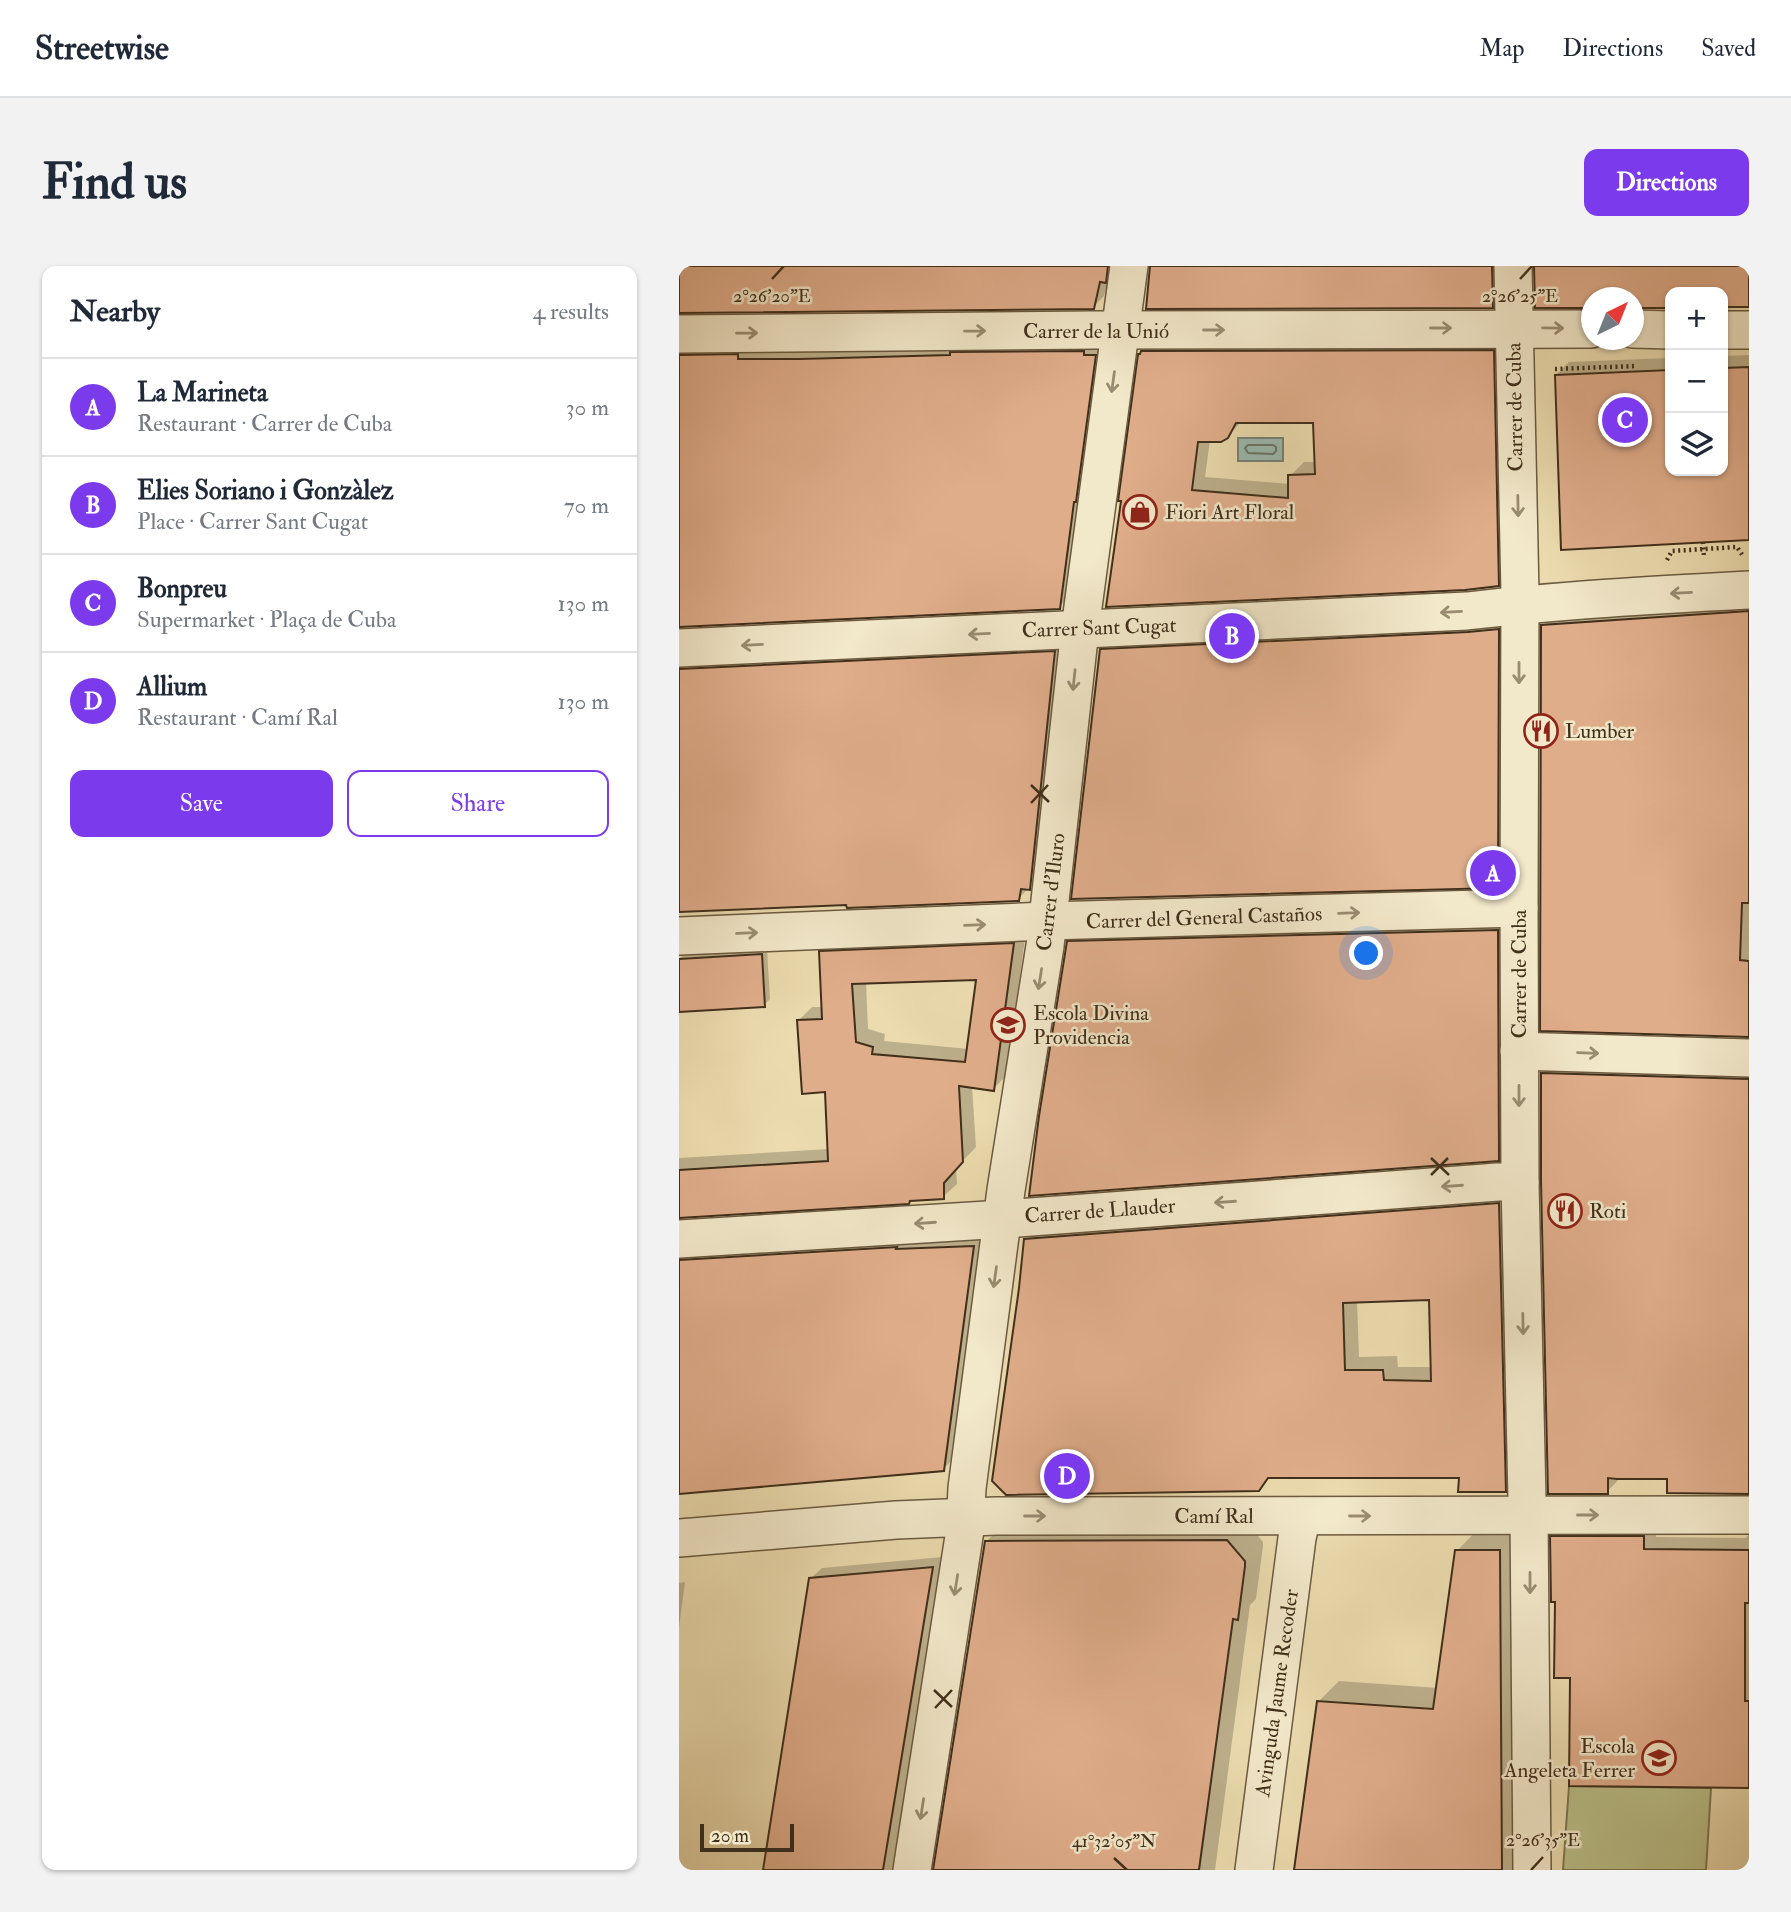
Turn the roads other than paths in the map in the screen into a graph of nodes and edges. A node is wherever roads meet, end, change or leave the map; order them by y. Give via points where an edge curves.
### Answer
1 (1129, 266) edge
2 (1513, 266) edge
3 (1514, 328) junction
4 (1581, 329) edge
5 (1644, 329) edge
6 (1665, 330) edge
7 (1728, 330) edge
8 (1749, 330) edge
9 (1121, 331) junction
10 (679, 334) edge
11 (1749, 590) edge
12 (1519, 605) junction
13 (1080, 629) junction
14 (679, 648) edge
15 (1518, 908) junction
16 (1047, 921) junction
17 (679, 936) edge
18 (1520, 1051) junction
19 (1749, 1058) edge
20 (1520, 1182) junction
21 (1004, 1219) junction
22 (679, 1239) edge
23 (1529, 1514) junction
24 (1749, 1515) edge
25 (1302, 1516) junction
26 (967, 1517) junction
27 (679, 1538) edge
28 (912, 1870) edge
29 (1254, 1870) edge
30 (1532, 1870) edge

1 - 9 street, Carrer d'Iluro
2 - 3 street, Carrer de Cuba
3 -> 4 street, Carrer de la Unió
9 -> 3 street, Carrer de la Unió
3 -> 12 street, Carrer de Cuba
5 - 6 street
7 - 8 street
10 -> 9 street, Carrer de la Unió
9 -> 13 street, Carrer d'Iluro
11 -> 12 street, Carrer Sant Cugat
12 -> 13 street, Carrer Sant Cugat
12 -> 15 street, Carrer de Cuba
13 -> 14 street, Carrer Sant Cugat
13 -> 16 street, Carrer d'Iluro
16 -> 15 street, Carrer del General Castaños
15 - 18 street, Carrer de Cuba
17 -> 16 street, Carrer del General Castaños
16 -> 21 street, Carrer d'Iluro
18 -> 19 street
18 -> 20 street, Carrer de Cuba
20 -> 21 street, Carrer de Llauder
20 -> 23 street, Carrer de Cuba
21 -> 22 street, Carrer de Llauder
21 -> 26 street, Carrer d'Iluro via 967,1488
23 -> 24 street, Camí Ral
25 -> 23 street, Camí Ral
23 -> 30 street, Carrer de Cuba
26 -> 25 street, Camí Ral
25 - 29 street, Avinguda Jaume Recoder
26 - 27 street, Camí Ral
26 -> 28 street, Carrer d'Iluro

